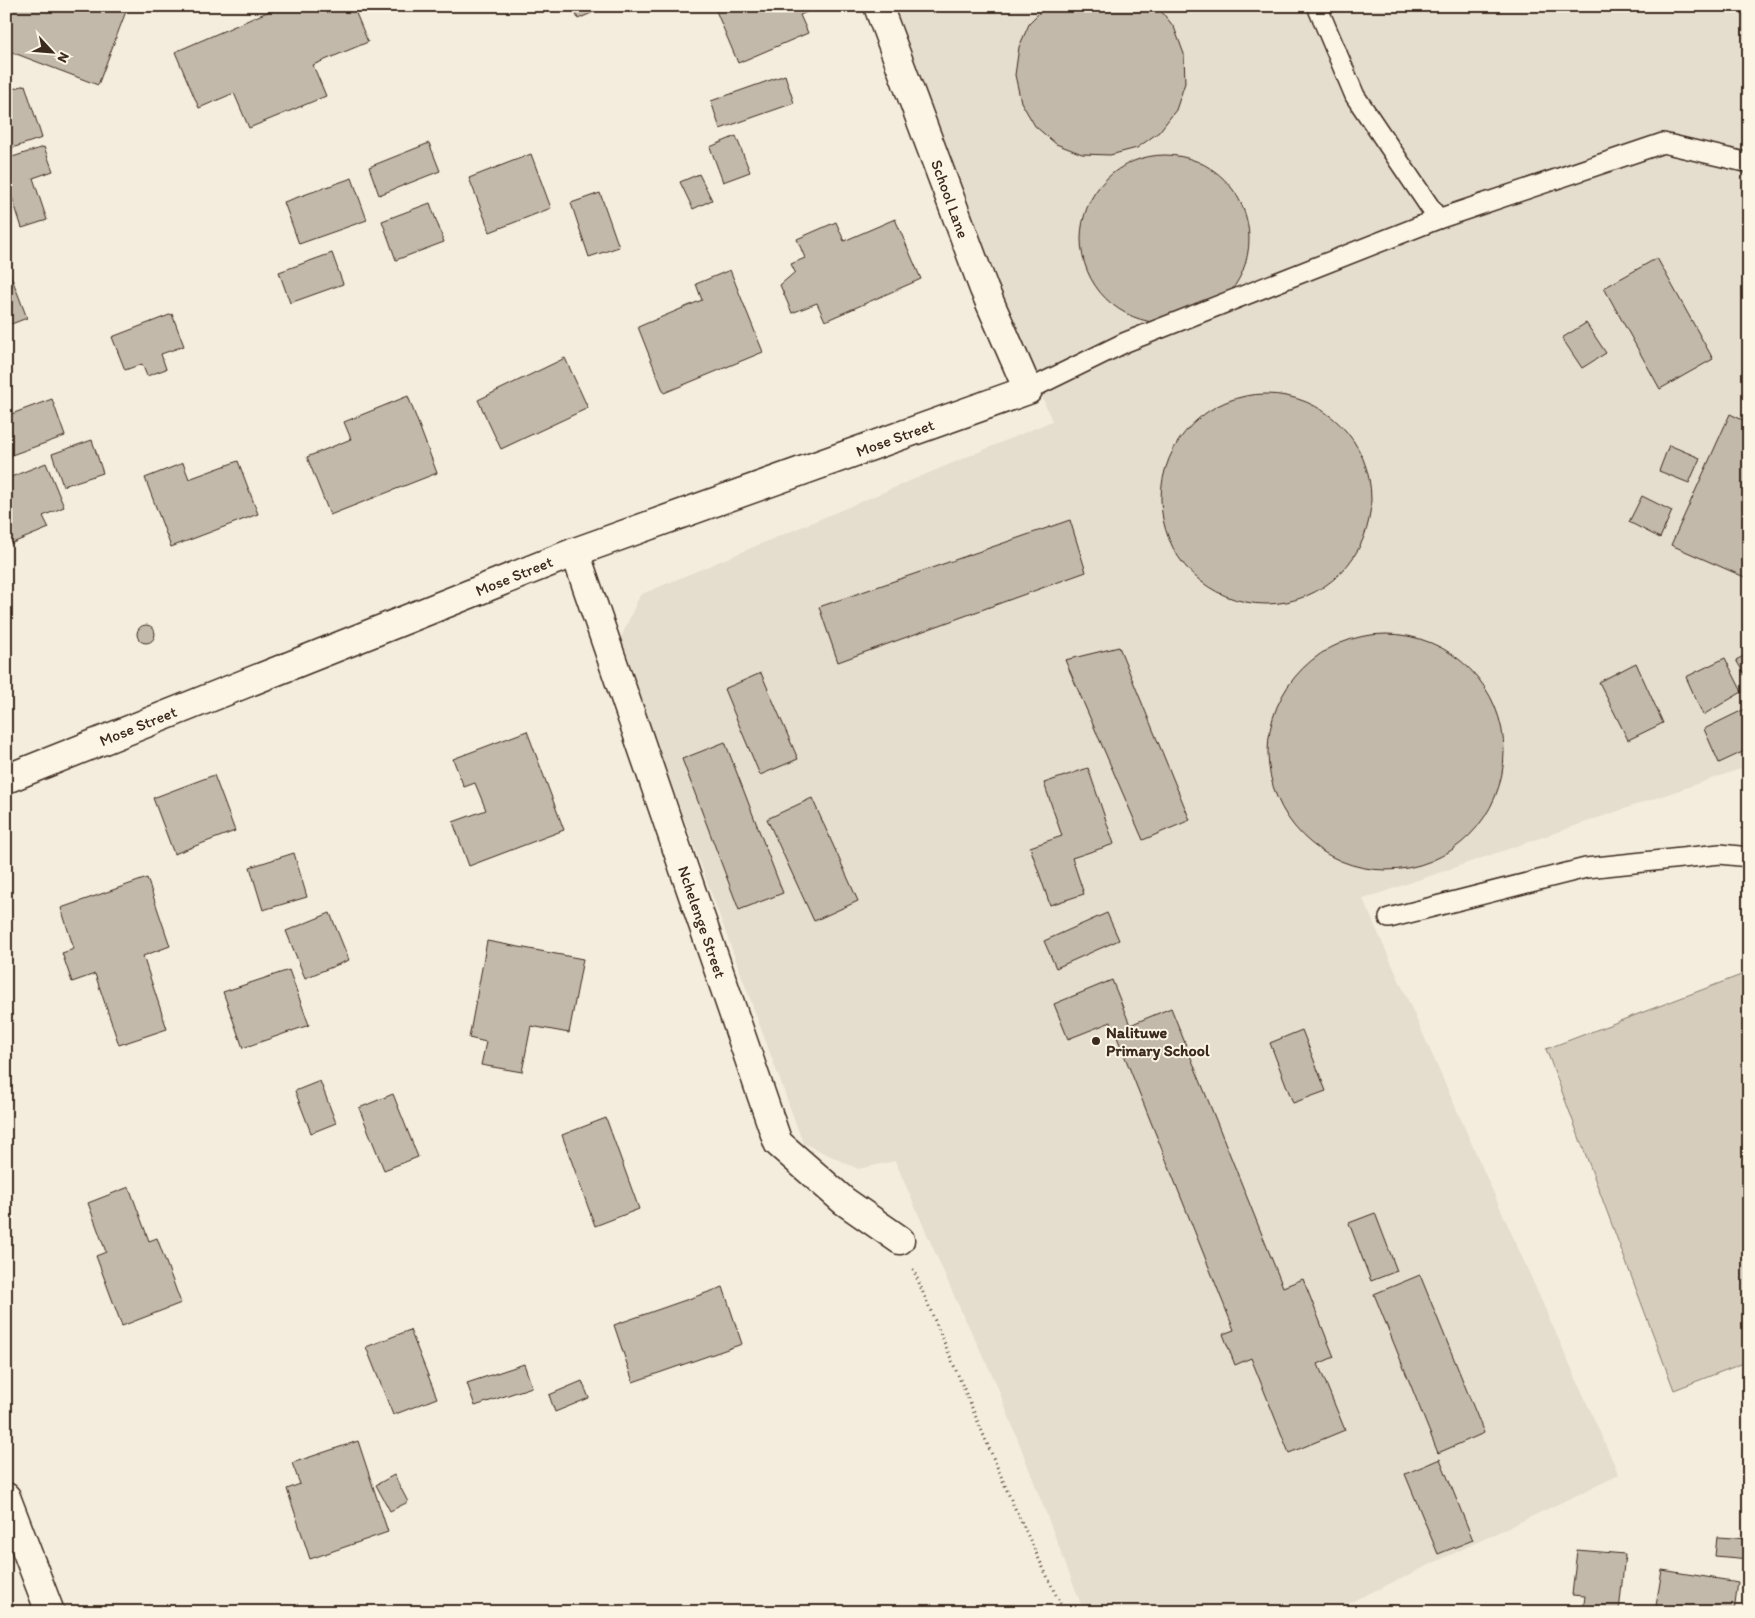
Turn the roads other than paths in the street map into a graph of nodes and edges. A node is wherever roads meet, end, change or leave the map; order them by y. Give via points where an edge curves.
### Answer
1 (878, 6) edge
2 (1317, 6) edge
3 (1749, 163) edge
4 (1438, 219) junction
5 (1028, 390) junction
6 (575, 552) junction
7 (6, 779) edge
8 (1749, 857) edge
9 (1389, 918) dead end
10 (900, 1240) road end
11 (6, 1497) edge
12 (50, 1612) edge

1 - 5 street, School Lane via 984,289
2 - 4 lane via 1355,96
3 - 4 lane via 1663,143
4 - 5 lane via 1126,342
5 - 6 street, Mose Street
6 - 7 street, Mose Street
6 - 10 street, Nchelenge Street via 778,1143 844,1201
8 - 9 lane via 1720,854 1586,868
11 - 12 street

